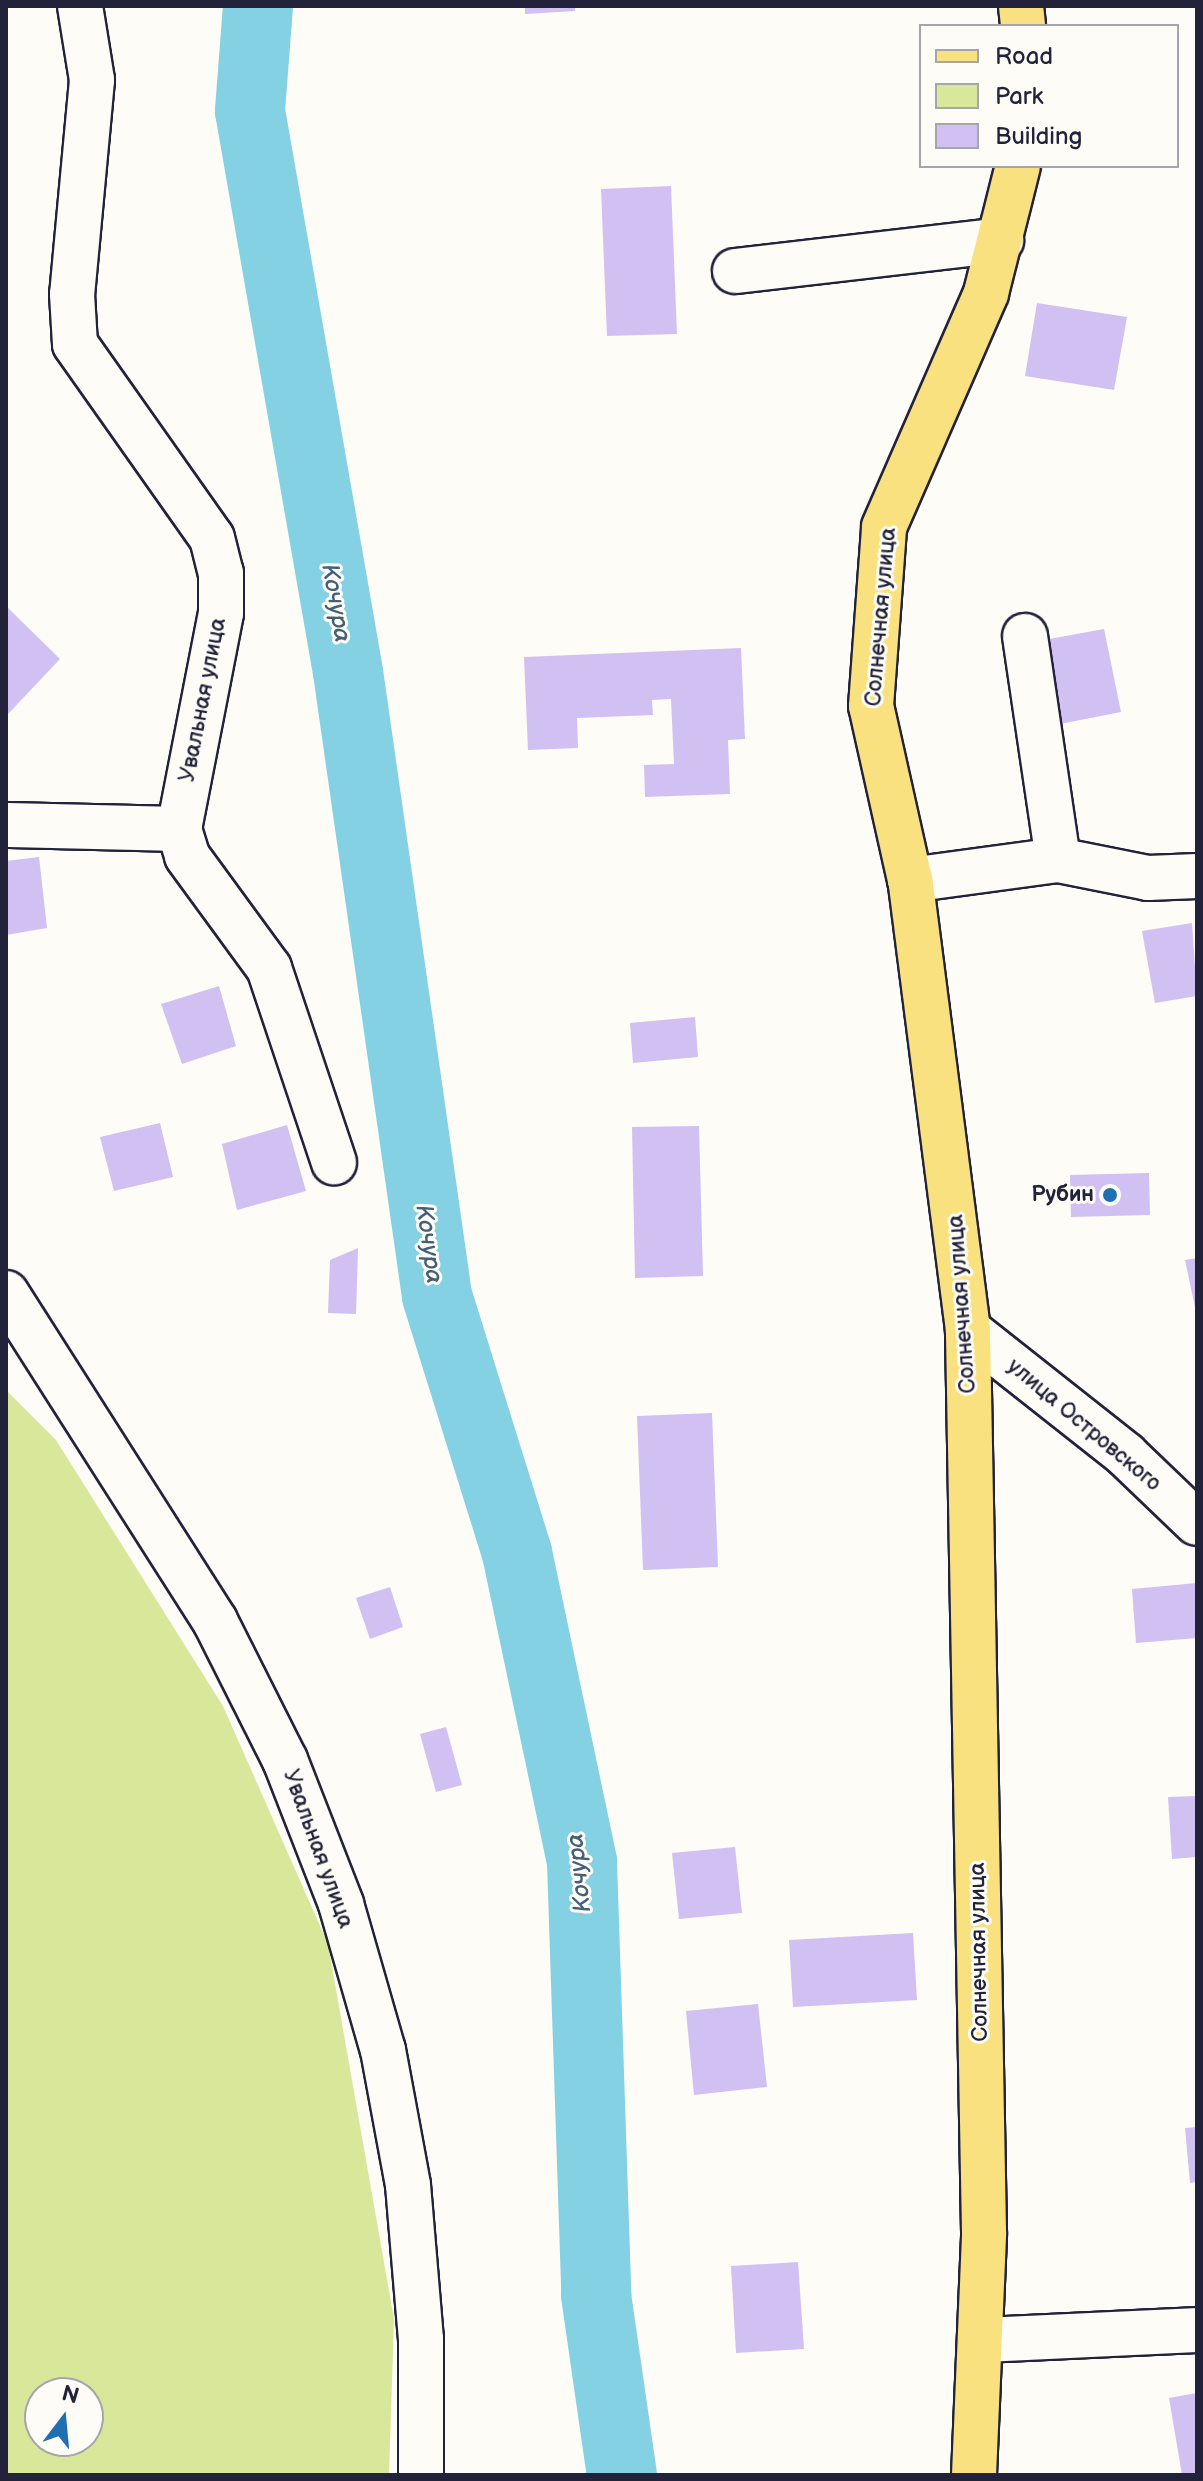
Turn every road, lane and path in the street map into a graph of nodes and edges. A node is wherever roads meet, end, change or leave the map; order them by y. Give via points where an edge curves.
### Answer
1 (80, 6) edge
2 (1018, 168) edge
3 (1001, 240) junction
4 (735, 271) dead end
5 (1025, 636) dead end
6 (6, 825) edge
7 (179, 829) junction
8 (1058, 860) junction
9 (1197, 876) edge
10 (910, 880) junction
11 (334, 1162) dead end
12 (6, 1293) edge
13 (968, 1330) junction
14 (1197, 1523) edge
15 (1197, 2330) edge
16 (984, 2340) junction
17 (421, 2475) edge
18 (974, 2475) edge

1 - 7 street, Увальная улица via 92,80 72,294 75,344 212,538 221,573 221,613
2 - 3 main road, Солнечная улица
3 - 4 street
3 - 10 main road, Солнечная улица via 986,293 884,527 871,706
5 - 8 street
6 - 7 street
7 - 11 street via 187,856 269,968
8 - 9 street via 1148,878
8 - 10 street
10 - 13 main road, Солнечная улица
12 - 17 street, Увальная улица via 215,1621 285,1760 341,1904 383,2050 408,2185 421,2339
13 - 14 street, улица Островского via 1126,1455
13 - 16 main road, Солнечная улица
15 - 16 street
16 - 18 main road, Солнечная улица

